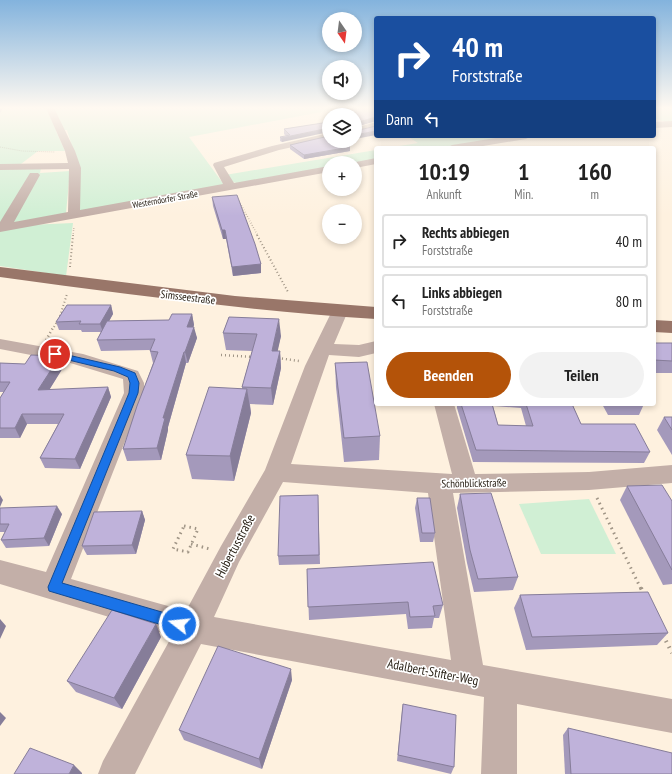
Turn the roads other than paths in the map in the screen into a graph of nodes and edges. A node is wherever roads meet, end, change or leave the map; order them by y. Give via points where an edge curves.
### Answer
1 (66, 144) edge
2 (293, 144) edge
3 (476, 144) edge
4 (464, 146) edge
5 (0, 158) edge
6 (72, 158) junction
7 (374, 161) edge
8 (362, 164) edge
9 (0, 167) edge
10 (322, 171) edge
11 (34, 175) dead end
12 (231, 187) junction
13 (74, 215) junction
14 (2, 228) edge
15 (0, 272) edge
16 (340, 311) junction
17 (374, 313) edge
18 (656, 326) edge
19 (672, 327) edge
20 (0, 344) edge
21 (374, 348) edge
22 (319, 357) junction
23 (445, 406) edge
24 (276, 472) junction
25 (672, 474) edge
26 (466, 483) junction
27 (439, 484) junction
28 (0, 572) edge
29 (54, 587) junction
30 (193, 628) junction
31 (469, 678) junction
32 (501, 685) junction
33 (672, 716) edge
34 (116, 774) edge
35 (499, 774) edge

1 - 6 street
2 - 12 street via 218,165
3 - 4 street
5 - 6 street
6 - 9 street
6 - 13 street
7 - 8 street
10 - 12 street, Westerndorfer Straße
11 - 14 street
12 - 13 street, Westerndorfer Straße
13 - 14 street, Westerndorfer Straße
15 - 16 main road, Simsseestraße via 239,303
16 - 17 main road, Simsseestraße
16 - 22 street, Hubertusstraße
18 - 19 main road
20 - 29 street via 40,350 116,369 132,375 134,383 134,393
21 - 22 street
22 - 24 street, Hubertusstraße
23 - 26 street
24 - 27 street, Schönblickstraße
24 - 30 street, Hubertusstraße via 230,554
25 - 26 street, Schönblickstraße via 589,481
26 - 27 street, Schönblickstraße
27 - 31 street
28 - 29 street, Adalbert-Stifter-Weg
29 - 30 street, Adalbert-Stifter-Weg
30 - 31 street, Adalbert-Stifter-Weg
30 - 34 street, Hubertusstraße
31 - 32 street, Adalbert-Stifter-Weg
32 - 33 street, Adalbert-Stifter-Weg
32 - 35 street

